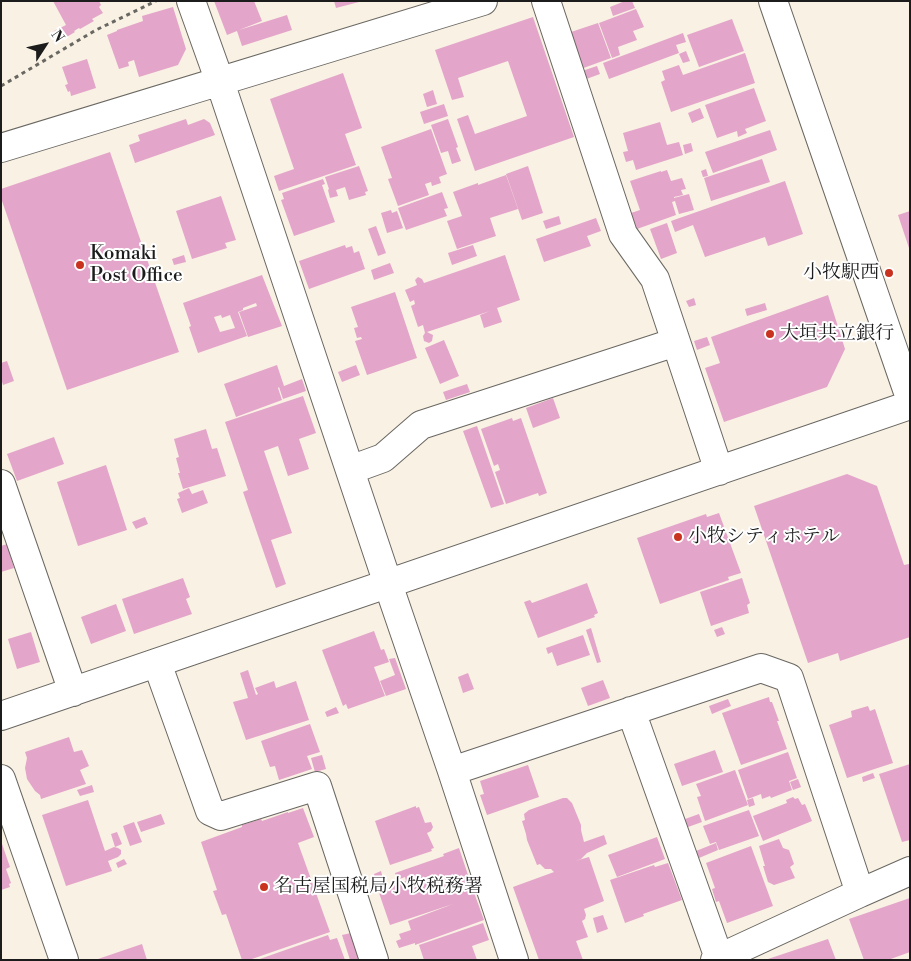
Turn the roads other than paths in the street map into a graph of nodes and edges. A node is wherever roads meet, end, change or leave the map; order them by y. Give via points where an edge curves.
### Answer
1 (190, 1) edge
2 (483, 1) edge
3 (546, 1) edge
4 (773, 1) edge
5 (220, 82) junction
6 (1, 148) edge
7 (676, 342) junction
8 (910, 398) edge
9 (910, 405) edge
10 (350, 470) junction
11 (719, 471) junction
12 (1, 484) edge
13 (388, 584) junction
14 (157, 663) junction
15 (73, 692) junction
16 (631, 711) junction
17 (1, 716) edge
18 (452, 771) junction
19 (1, 779) edge
20 (910, 870) edge
21 (860, 892) junction
22 (717, 959) edge
23 (64, 960) edge
24 (374, 960) edge
25 (514, 960) edge

1 - 5 street
2 - 5 street
3 - 7 street via 623,234 655,279
4 - 8 street
5 - 6 street
5 - 10 street
7 - 10 street via 421,426 383,458
7 - 11 street
9 - 11 street
10 - 13 street
11 - 13 street
12 - 15 street
13 - 14 street
13 - 18 street
14 - 15 street
14 - 24 street via 210,811 221,816 317,786
15 - 17 street
16 - 18 street
16 - 21 street via 761,668 789,678
16 - 22 street
18 - 25 street
19 - 23 street
20 - 21 street
21 - 22 street

